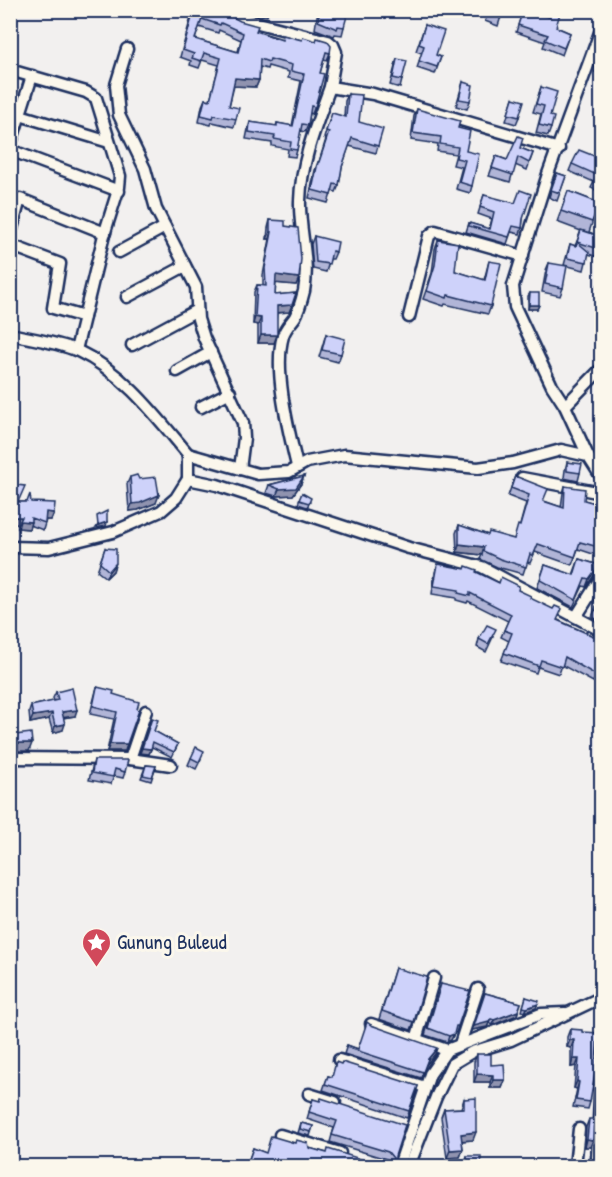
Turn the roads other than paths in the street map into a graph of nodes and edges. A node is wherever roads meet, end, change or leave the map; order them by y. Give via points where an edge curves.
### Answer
1 (218, 10) edge
2 (602, 27) edge
3 (127, 49) dead end
4 (10, 70) edge
5 (32, 76) junction
6 (330, 87) junction
7 (16, 113) edge
8 (109, 142) junction
9 (10, 148) edge
10 (559, 149) junction
11 (118, 191) junction
12 (165, 227) junction
13 (105, 233) junction
14 (10, 236) edge
15 (10, 245) edge
16 (118, 252) dead end
17 (523, 256) junction
18 (185, 266) junction
19 (127, 297) dead end
20 (197, 310) junction
21 (84, 317) junction
22 (409, 317) dead end
23 (10, 334) edge
24 (132, 345) dead end
25 (76, 350) junction
26 (211, 352) junction
27 (602, 368) edge
28 (177, 371) dead end
29 (230, 392) junction
30 (565, 406) junction
31 (201, 407) dead end
32 (188, 454) junction
33 (588, 456) junction
34 (297, 466) junction
35 (240, 469) junction
36 (522, 478) edge
37 (602, 478) edge
38 (188, 479) junction
39 (602, 493) edge
40 (10, 547) edge
41 (600, 579) edge
42 (576, 617) junction
43 (602, 631) edge
44 (146, 711) dead end
45 (10, 758) edge
46 (130, 759) junction
47 (171, 765) dead end
48 (434, 978) dead end
49 (477, 989) dead end
50 (601, 1000) edge
51 (572, 1012) junction
52 (371, 1024) edge
53 (416, 1040) junction
54 (460, 1044) junction
55 (447, 1050) junction
56 (602, 1057) edge
57 (339, 1060) edge
58 (425, 1088) junction
59 (309, 1094) dead end
60 (350, 1107) edge
61 (600, 1126) edge
62 (579, 1129) dead end
63 (280, 1135) dead end
64 (349, 1156) edge
65 (597, 1159) dead end
66 (399, 1167) edge
67 (409, 1167) edge
68 (576, 1167) edge

1 - 6 street via 328,41 336,52
2 - 10 street
3 - 12 street via 116,85 119,115 145,169
4 - 5 street
5 - 7 street
5 - 8 street via 96,98
6 - 10 street via 373,94
6 - 34 street via 312,135 300,199 306,264 304,292 281,345 285,417
7 - 8 street
7 - 9 street
8 - 11 street via 120,176
9 - 11 street
10 - 17 street
11 - 13 street
12 - 16 street
12 - 18 street
13 - 14 street via 20,199
13 - 21 street
15 - 21 street via 60,264 53,308
17 - 22 street via 431,232
17 - 30 street via 513,286 515,307
18 - 19 street
18 - 20 street via 196,287
20 - 24 street
20 - 26 street
21 - 25 street
23 - 25 street
25 - 32 street via 101,364 126,386
26 - 28 street
26 - 29 street
27 - 30 street
29 - 31 street
29 - 35 street via 243,423
30 - 33 street
32 - 35 street
32 - 38 street
33 - 34 street via 561,450 513,464 478,468 344,455
33 - 37 street
34 - 35 street via 276,474
36 - 39 street
38 - 40 street via 176,498 161,511 113,532 49,548
38 - 42 street via 482,567
41 - 42 street
42 - 43 street
44 - 46 street
45 - 46 street
46 - 47 street
48 - 53 street
49 - 54 street
50 - 51 street
51 - 54 street via 541,1014
51 - 67 street via 511,1041 472,1052 452,1064
52 - 53 street
53 - 55 street
54 - 55 street
55 - 58 street
56 - 61 street
57 - 58 street
58 - 66 street via 407,1126
59 - 60 street
61 - 65 street
62 - 68 street
63 - 64 street

